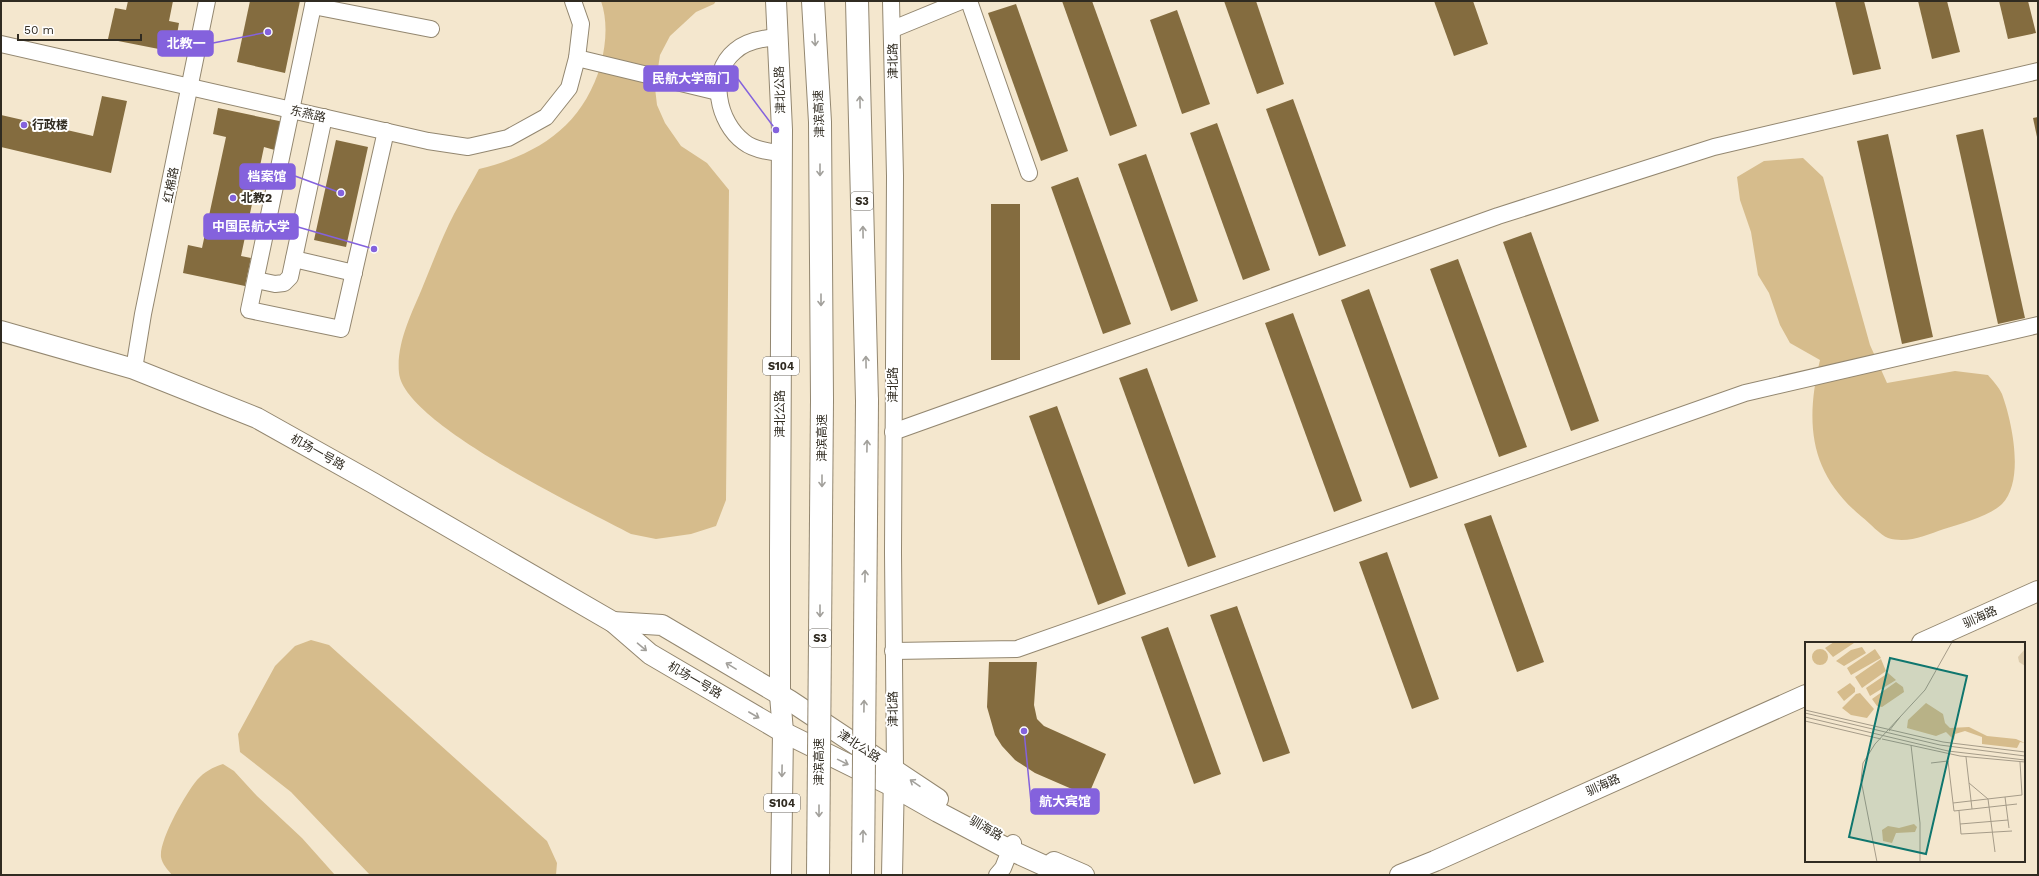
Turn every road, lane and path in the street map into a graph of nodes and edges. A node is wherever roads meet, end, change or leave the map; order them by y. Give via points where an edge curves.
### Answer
1 (208, 1) edge
2 (573, 1) edge
3 (776, 1) edge
4 (785, 1) edge
5 (813, 1) edge
6 (857, 1) edge
7 (891, 1) edge
8 (961, 1) edge
9 (969, 1) edge
10 (313, 3) edge
11 (431, 29) dead end
12 (893, 29) junction
13 (778, 37) junction
14 (1, 44) edge
15 (577, 58) junction
16 (2038, 71) edge
17 (190, 87) junction
18 (718, 92) junction
19 (291, 110) junction
20 (324, 117) junction
21 (386, 131) junction
22 (782, 153) junction
23 (1029, 173) dead end
24 (294, 259) junction
25 (354, 273) junction
26 (256, 280) junction
27 (2038, 326) edge
28 (1, 331) edge
29 (134, 369) junction
30 (893, 432) junction
31 (2038, 591) edge
32 (2038, 599) edge
33 (613, 622) junction
34 (1924, 642) edge
35 (1941, 642) edge
36 (893, 650) junction
37 (1805, 695) edge
38 (785, 698) junction
39 (1805, 703) edge
40 (783, 732) junction
41 (894, 778) junction
42 (1011, 847) junction
43 (780, 875) edge
44 (818, 875) edge
45 (863, 875) edge
46 (892, 875) edge
47 (997, 875) edge
48 (1064, 875) edge
49 (1084, 875) edge
50 (1400, 875) edge
51 (1420, 875) edge

1 - 17 street, 红棉路
2 - 15 street, 东燕路 via 581,24
3 - 13 main road, 津北公路 / S104
4 - 38 main road, 津北公路 / S104 via 790,123
5 -> 44 highway, 津滨高速 / S3, bridge via 820,122 822,400
45 -> 6 highway, S3, bridge via 867,400
7 - 12 street, 津北路
8 - 12 street
9 - 23 street
10 - 11 street
10 - 19 street
12 - 30 street, 津北路
13 - 18 street via 746,44 734,51 723,66
13 - 22 main road, 津北公路 / S104
14 - 17 street, 东燕路
15 - 18 street
15 - 21 street, 东燕路 via 569,88 546,117 508,138 468,146 428,141
16 - 30 street via 1714,147 1498,216
17 - 19 street, 东燕路
17 - 29 street, 红棉路
18 - 22 street via 723,112 732,131 745,143 765,151
19 - 20 street, 东燕路
19 - 26 street
20 - 21 street, 东燕路
20 - 24 street
21 - 25 street
22 - 38 main road, 津北公路 / S104
24 - 25 street
24 - 26 street via 290,277 284,283
25 - 26 street via 341,329 249,310
27 - 36 street via 1745,392 1017,649
28 - 29 main road, 机场一号路
29 - 33 main road, 机场一号路 via 257,418
30 - 36 street, 津北路
31 - 34 main road, 驯海路
32 - 35 main road, 驯海路
38 -> 33 main road, 机场一号路 via 662,625
33 -> 40 main road, 机场一号路 via 650,654
36 - 41 street, 津北路
37 - 50 main road, 驯海路 via 1435,862
38 - 40 main road, 津北公路 / S104
38 - 41 main road, 津北公路
39 - 51 main road, 驯海路
40 -> 41 main road, 津北公路
40 -> 43 main road, 津北公路 / S104
41 - 42 main road, 驯海路 via 938,812
41 - 46 main road
42 - 47 street via 1003,868
42 - 48 main road, 驯海路
42 - 49 main road, 驯海路

